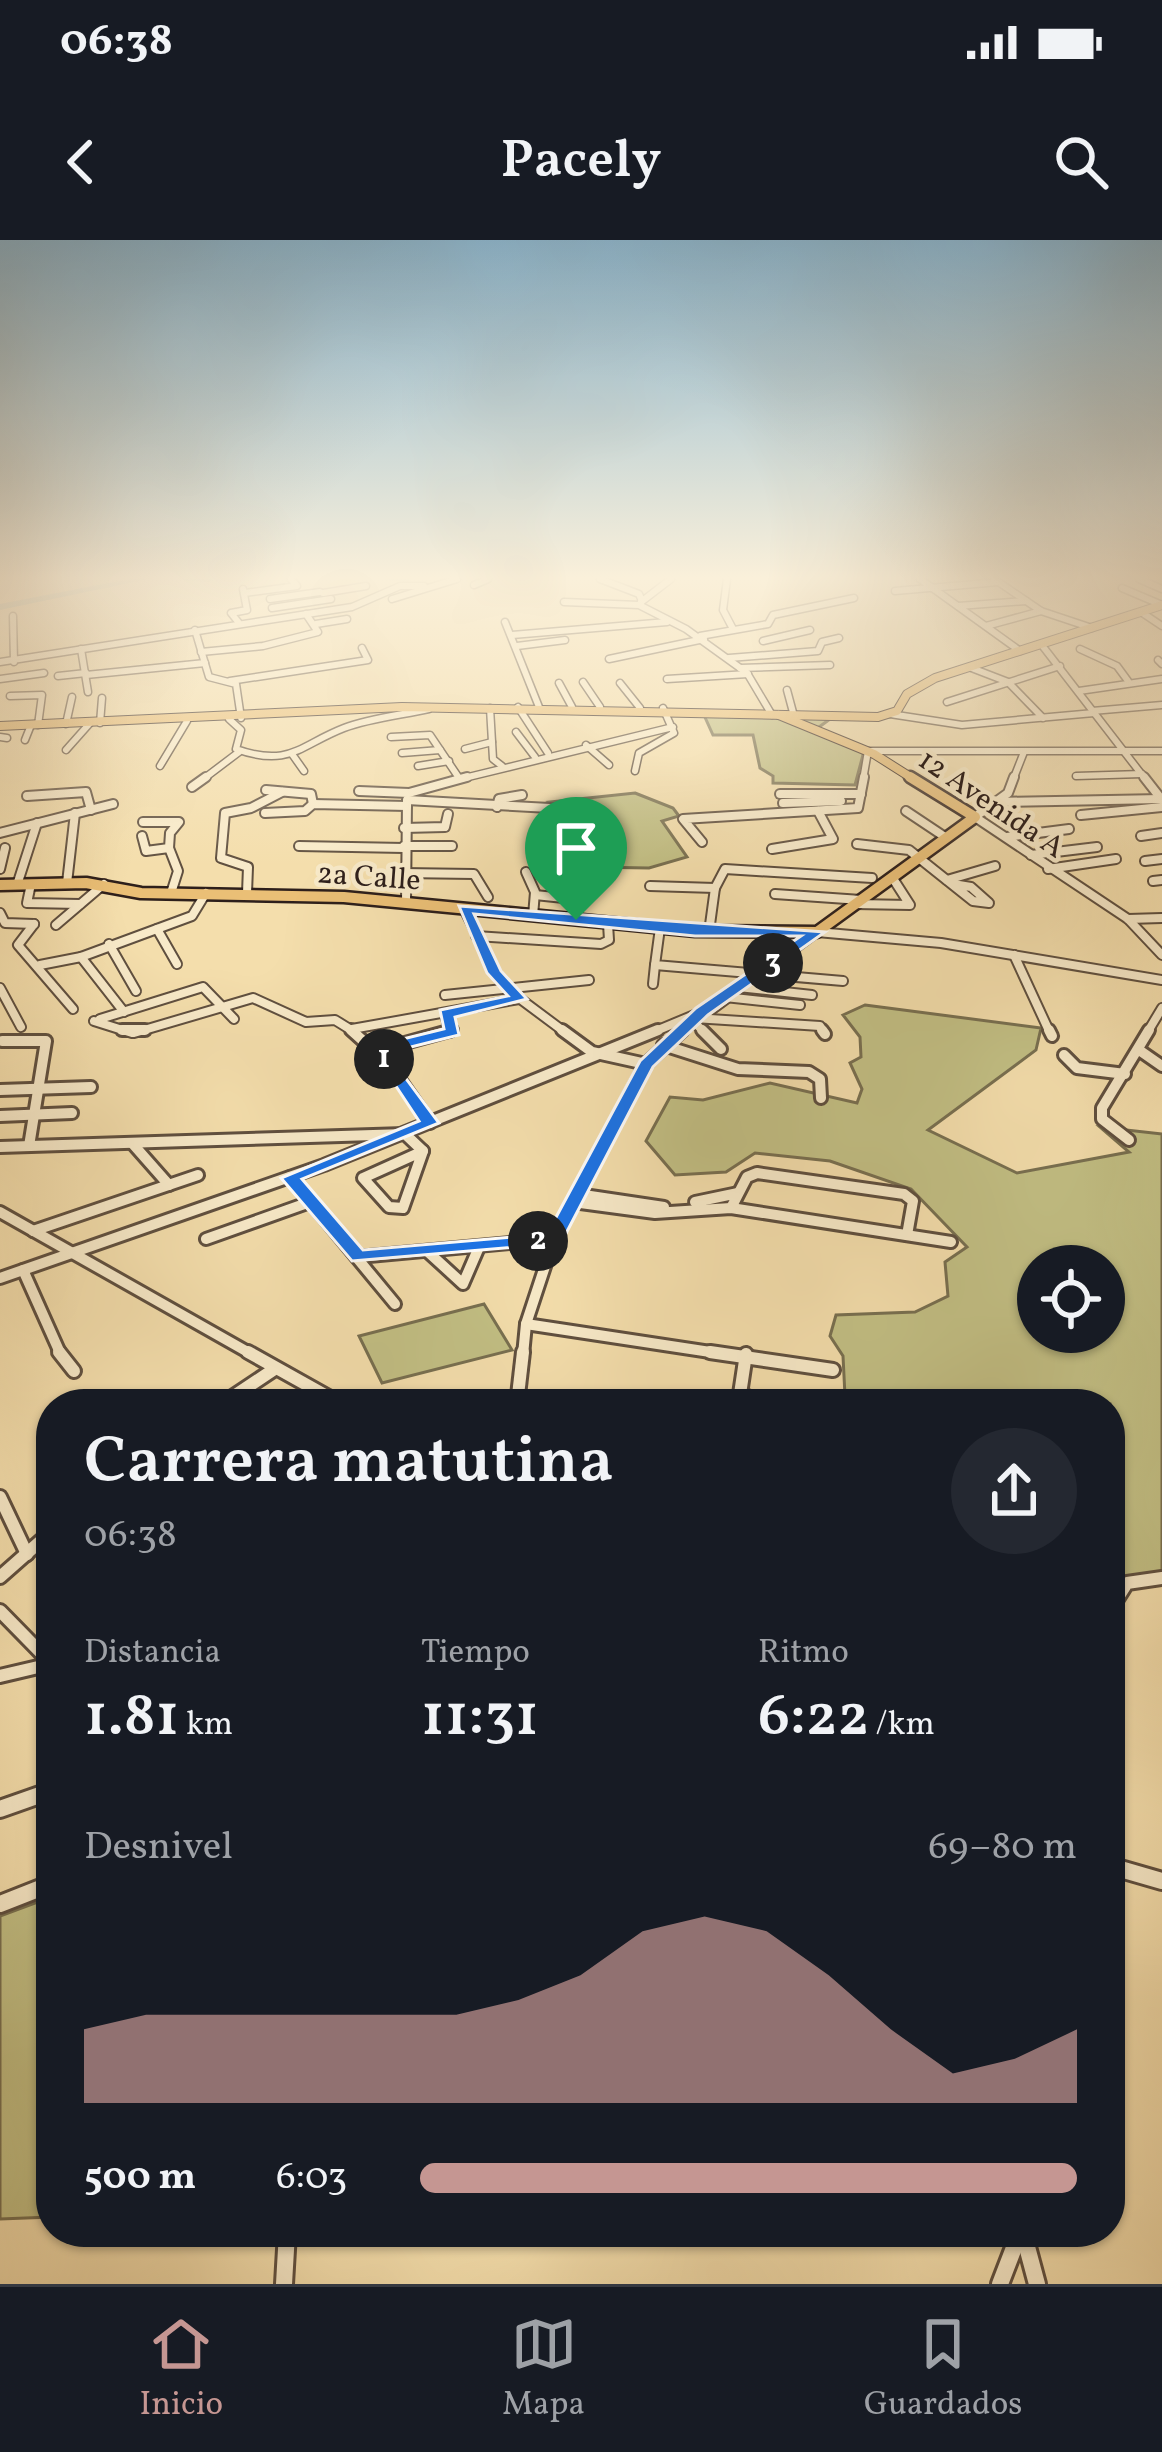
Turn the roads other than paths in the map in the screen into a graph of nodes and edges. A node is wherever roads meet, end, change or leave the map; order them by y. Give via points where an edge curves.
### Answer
1 (32, 674) edge
2 (81, 674) edge
3 (86, 674) edge
4 (209, 674) edge
5 (280, 674) edge
6 (527, 674) edge
7 (711, 674) edge
8 (746, 674) edge
9 (952, 674) edge
10 (987, 674) edge
11 (1033, 674) edge
12 (1066, 674) edge
13 (1123, 674) edge
14 (315, 675) dead end
15 (19, 676) junction
16 (58, 676) dead end
17 (0, 679) edge
18 (667, 679) dead end
19 (1162, 679) edge
20 (1128, 681) junction
21 (233, 682) junction
22 (559, 682) dead end
23 (584, 682) dead end
24 (1008, 682) junction
25 (620, 683) dead end
26 (21, 688) dead end
27 (787, 690) dead end
28 (1079, 691) junction
29 (88, 692) dead end
30 (10, 696) dead end
31 (72, 697) dead end
32 (102, 698) dead end
33 (947, 702) dead end
34 (1162, 705) edge
35 (518, 707) junction
36 (539, 707) junction
37 (572, 707) junction
38 (600, 707) junction
39 (490, 708) junction
40 (640, 708) junction
41 (663, 708) junction
42 (429, 709) junction
43 (1093, 712) junction
44 (890, 714) junction
45 (776, 715) junction
46 (794, 716) junction
47 (1043, 718) junction
48 (187, 721) junction
49 (240, 721) junction
50 (95, 723) junction
51 (34, 724) junction
52 (66, 724) junction
53 (0, 725) edge
54 (673, 728) junction
55 (516, 732) dead end
56 (391, 736) dead end
57 (25, 740) dead end
58 (492, 742) junction
59 (586, 745) junction
60 (465, 749) dead end
61 (66, 750) dead end
62 (440, 750) junction
63 (561, 750) junction
64 (868, 751) junction
65 (1162, 751) edge
66 (239, 752) junction
67 (1024, 752) junction
68 (1126, 752) junction
69 (402, 753) dead end
70 (548, 753) junction
71 (292, 754) junction
72 (535, 757) junction
73 (576, 760) dead end
74 (449, 761) junction
75 (609, 765) dead end
76 (160, 766) dead end
77 (418, 766) dead end
78 (502, 766) junction
79 (304, 771) dead end
80 (635, 771) dead end
81 (1142, 774) junction
82 (1076, 776) dead end
83 (459, 778) junction
84 (192, 788) dead end
85 (266, 790) dead end
86 (359, 791) dead end
87 (282, 792) junction
88 (861, 794) junction
89 (522, 795) dead end
90 (28, 796) dead end
91 (782, 799) dead end
92 (408, 800) junction
93 (997, 802) junction
94 (1162, 802) edge
95 (113, 804) dead end
96 (313, 804) junction
97 (497, 807) junction
98 (91, 810) junction
99 (906, 811) dead end
100 (818, 812) junction
101 (266, 813) dead end
102 (75, 814) junction
103 (448, 814) dead end
104 (1081, 815) dead end
105 (975, 817) junction
106 (143, 822) dead end
107 (37, 824) junction
108 (404, 828) junction
109 (1069, 830) dead end
110 (0, 833) edge
111 (1162, 833) edge
112 (142, 836) dead end
113 (1141, 836) dead end
114 (945, 837) junction
115 (1005, 837) junction
116 (1078, 839) dead end
117 (702, 842) dead end
118 (857, 844) dead end
119 (298, 846) dead end
120 (452, 846) dead end
121 (404, 847) junction
122 (5, 848) dead end
123 (169, 848) junction
124 (772, 849) dead end
125 (1031, 855) junction
126 (918, 856) junction
127 (1116, 859) dead end
128 (1162, 860) edge
129 (1145, 861) dead end
130 (860, 866) dead end
131 (995, 866) dead end
132 (0, 868) edge
133 (1048, 869) junction
134 (526, 872) dead end
135 (402, 873) junction
136 (892, 878) junction
137 (67, 883) junction
138 (876, 883) junction
139 (31, 884) junction
140 (104, 884) junction
141 (0, 885) edge
142 (17, 885) junction
143 (650, 886) dead end
144 (715, 888) junction
145 (171, 893) junction
146 (206, 893) junction
147 (247, 893) junction
148 (775, 894) dead end
149 (535, 895) junction
150 (488, 897) dead end
151 (583, 900) junction
152 (406, 902) junction
153 (858, 902) junction
154 (80, 904) junction
155 (464, 909) junction
156 (0, 913) edge
157 (533, 916) junction
158 (1162, 917) edge
159 (1128, 919) junction
160 (576, 920) junction
161 (608, 924) junction
162 (56, 925) dead end
163 (660, 928) junction
164 (157, 929) junction
165 (709, 932) junction
166 (817, 932) junction
167 (476, 936) junction
168 (1150, 942) junction
169 (1162, 942) edge
170 (109, 944) junction
171 (1014, 955) junction
172 (1162, 956) edge
173 (81, 957) junction
174 (177, 964) dead end
175 (40, 965) junction
176 (655, 965) junction
177 (755, 976) junction
178 (589, 980) dead end
179 (1162, 980) edge
180 (843, 982) dead end
181 (652, 984) dead end
182 (503, 986) junction
183 (738, 987) junction
184 (0, 988) edge
185 (136, 991) dead end
186 (812, 994) dead end
187 (445, 995) dead end
188 (723, 997) junction
189 (519, 999) junction
190 (800, 1005) dead end
191 (223, 1006) junction
192 (1162, 1008) edge
193 (73, 1009) dead end
194 (124, 1012) junction
195 (445, 1014) junction
196 (696, 1017) junction
197 (234, 1019) dead end
198 (21, 1027) dead end
199 (352, 1029) junction
200 (825, 1034) dead end
201 (1052, 1036) dead end
202 (2, 1041) edge
203 (663, 1045) junction
204 (721, 1049) dead end
205 (1139, 1050) junction
206 (376, 1051) junction
207 (592, 1052) junction
208 (1064, 1055) dead end
209 (646, 1064) junction
210 (1162, 1066) edge
211 (1125, 1074) junction
212 (91, 1087) dead end
213 (37, 1089) junction
214 (0, 1090) edge
215 (821, 1098) dead end
216 (72, 1113) dead end
217 (34, 1114) junction
218 (0, 1116) edge
219 (430, 1123) junction
220 (405, 1134) junction
221 (1129, 1140) dead end
222 (132, 1143) junction
223 (29, 1146) junction
224 (0, 1147) edge
225 (423, 1150) junction
226 (198, 1175) dead end
227 (290, 1178) junction
228 (169, 1184) junction
229 (738, 1193) junction
230 (575, 1198) junction
231 (310, 1202) junction
232 (731, 1208) junction
233 (0, 1212) edge
234 (34, 1231) junction
235 (907, 1235) junction
236 (206, 1239) dead end
237 (554, 1239) junction
238 (951, 1242) dead end
239 (479, 1247) junction
240 (428, 1251) junction
241 (69, 1253) junction
242 (358, 1257) junction
243 (22, 1270) junction
244 (0, 1278) edge
245 (395, 1304) dead end
246 (526, 1324) junction
247 (746, 1354) junction
248 (273, 1370) junction
249 (833, 1370) dead end
250 (74, 1371) dead end
251 (244, 1389) edge
252 (310, 1389) edge
253 (520, 1389) edge
254 (741, 1389) edge
255 (0, 1497) edge
256 (36, 1546) edge
257 (27, 1554) junction
258 (0, 1577) edge
259 (1162, 1578) edge
260 (1125, 1586) edge
261 (0, 1611) edge
262 (36, 1648) edge
263 (36, 1668) edge
264 (0, 1676) edge
265 (36, 1796) edge
266 (0, 1809) edge
267 (1125, 1870) edge
268 (1162, 1881) edge
269 (36, 1890) edge
270 (0, 1904) edge
271 (286, 2247) edge
272 (1016, 2247) edge
273 (1026, 2247) edge
274 (284, 2284) edge
275 (1000, 2284) edge
276 (1037, 2284) edge

1 - 15 street
2 - 16 street
3 - 29 street
4 - 21 street
5 - 21 street
6 - 36 street
7 - 18 street
8 - 45 street
9 - 44 main road via 920,686
10 - 24 street
11 - 24 street
12 - 28 street
13 - 20 street
14 - 21 street
15 - 17 street
15 - 26 street
19 - 20 street
20 - 28 street
21 - 49 street
22 - 37 street
23 - 38 street
24 - 33 street
24 - 47 street
25 - 40 street
27 - 46 street
28 - 43 street
30 - 51 street via 42,695
31 - 52 street
32 - 50 street
34 - 43 street
35 - 36 main road
35 - 39 main road
35 - 70 street
36 - 37 main road
37 - 38 main road
38 - 40 main road
39 - 42 main road
39 - 58 street
40 - 41 main road
41 - 45 main road
41 - 54 street
42 - 49 main road
42 - 71 street via 344,728
43 - 47 street
43 - 68 street
44 - 46 main road
44 - 47 street via 962,724
45 - 46 main road
45 - 64 main road, 12 Avenida A
48 - 49 main road
48 - 50 main road
48 - 76 street
49 - 66 street
50 - 52 main road
50 - 61 street
51 - 52 main road
51 - 53 main road
51 - 57 street
54 - 59 street
54 - 80 street via 639,753
55 - 72 street
56 - 62 street via 430,735
58 - 60 street
58 - 78 street
59 - 63 street
59 - 75 street
62 - 69 street
62 - 74 street
63 - 70 street
63 - 73 street
64 - 67 street
64 - 88 street
64 - 105 main road, 12 Avenida A
65 - 68 street
66 - 71 street
66 - 84 street
67 - 68 street
67 - 93 street
68 - 81 street
70 - 72 street
71 - 79 street
72 - 78 street
74 - 77 street
74 - 83 street
78 - 83 street
81 - 82 street
81 - 94 street
83 - 92 street
85 - 87 street
86 - 92 street
87 - 96 street via 311,794
87 - 147 street via 225,813 221,858 248,867
88 - 91 street
88 - 100 street via 858,808
89 - 97 street via 499,799
90 - 98 street via 85,792
92 - 96 street
92 - 97 street
92 - 108 street
93 - 94 street
93 - 105 street
94 - 104 street
95 - 98 street
96 - 101 street
97 - 151 street via 568,809 589,865
98 - 102 street
99 - 114 street
100 - 117 street via 683,819
100 - 124 street via 833,839
102 - 107 street
102 - 137 street
103 - 108 street via 445,827
105 - 114 main road
105 - 115 street, 12 Avenida A
106 - 123 street via 179,822
107 - 110 street
107 - 142 street
108 - 121 street
109 - 115 street
111 - 113 street
112 - 123 street via 148,852
114 - 126 main road
115 - 125 street, 12 Avenida A
116 - 125 street via 1094,848
118 - 126 street
119 - 121 street
120 - 121 street
121 - 135 street
122 - 132 street
123 - 145 street via 178,871
125 - 133 street, 12 Avenida A
126 - 131 street via 950,882
126 - 136 main road
127 - 133 street
128 - 129 street
130 - 138 street
133 - 159 street, 12 Avenida A
134 - 149 street
135 - 150 street via 474,874
135 - 152 street
136 - 138 main road
136 - 153 street via 910,905
137 - 139 main road, 2a Calle
137 - 140 main road, 2a Calle
138 - 144 street via 733,868
138 - 153 main road
139 - 142 main road, 2a Calle
139 - 154 street via 27,903
140 - 145 main road, 2a Calle
140 - 154 street
141 - 142 main road, 2a Calle
143 - 144 street
144 - 165 street
145 - 146 main road, 2a Calle
146 - 147 main road, 2a Calle
146 - 164 street via 191,916
147 - 152 main road, 2a Calle
148 - 153 street
149 - 151 street
149 - 157 street
151 - 160 street
152 - 155 main road, 2a Calle
153 - 166 main road
154 - 162 street
155 - 157 main road, 2a Calle
155 - 167 street
156 - 175 street via 8,924 33,923 18,945
157 - 160 main road, 2a Calle
158 - 159 street
159 - 168 street, 12 Avenida A
160 - 161 main road, 2a Calle
161 - 163 main road, 2a Calle
161 - 167 street via 609,940 601,944
163 - 165 main road, 2a Calle
163 - 176 street
164 - 170 street
164 - 174 street
165 - 166 main road, 2a Calle
166 - 171 street, 2a Calle
166 - 177 street
167 - 182 street
168 - 169 street
168 - 172 street, 12 Avenida A
170 - 173 street
170 - 185 street
171 - 179 street, 2a Calle
171 - 201 street
173 - 175 street
173 - 194 street
175 - 193 street
176 - 177 street
176 - 181 street
177 - 180 street
177 - 183 street
178 - 182 street
182 - 187 street
182 - 189 street
183 - 186 street
183 - 188 street
184 - 198 street
188 - 190 street
188 - 196 street
189 - 195 street
189 - 207 street
191 - 194 street via 203,987
191 - 194 street via 133,1034 94,1021
191 - 197 street
191 - 199 street via 253,998 306,1022 335,1020
192 - 205 street
195 - 199 street
195 - 206 street via 453,1032
196 - 200 street via 820,1026
196 - 203 street
196 - 204 street
196 - 207 street
199 - 206 street
202 - 213 street via 46,1042
203 - 209 street
203 - 215 street via 738,1069 809,1072 820,1079
205 - 210 street
205 - 211 street
206 - 219 street
207 - 209 street
207 - 219 street
208 - 211 street via 1077,1068
209 - 230 street
211 - 221 street via 1101,1113
212 - 213 street
213 - 214 street
213 - 217 street
216 - 217 street
217 - 218 street
217 - 223 street
219 - 220 street
220 - 222 street
220 - 225 street
220 - 227 street
222 - 223 street
222 - 228 street
223 - 224 street
225 - 225 street via 404,1208 389,1207 363,1178
226 - 228 street
227 - 231 street
227 - 241 street
228 - 234 street
229 - 230 street via 666,1207
229 - 232 street
229 - 235 street via 757,1173 904,1194 913,1202
230 - 232 street via 656,1213
230 - 237 street
231 - 236 street
231 - 242 street
232 - 235 street
233 - 234 street
234 - 241 street
235 - 238 street
237 - 239 street
237 - 246 street
239 - 240 street
239 - 240 street via 463,1284
240 - 242 street
241 - 243 street
241 - 248 street
242 - 245 street
243 - 244 street
243 - 250 street
246 - 247 street
246 - 253 street
247 - 249 street
247 - 254 street
248 - 251 street
248 - 252 street
255 - 257 street
256 - 257 street
257 - 258 street
259 - 260 street
261 - 262 street
263 - 264 street
265 - 266 street
267 - 268 street
269 - 270 street
271 - 274 street
272 - 275 street
273 - 276 street

